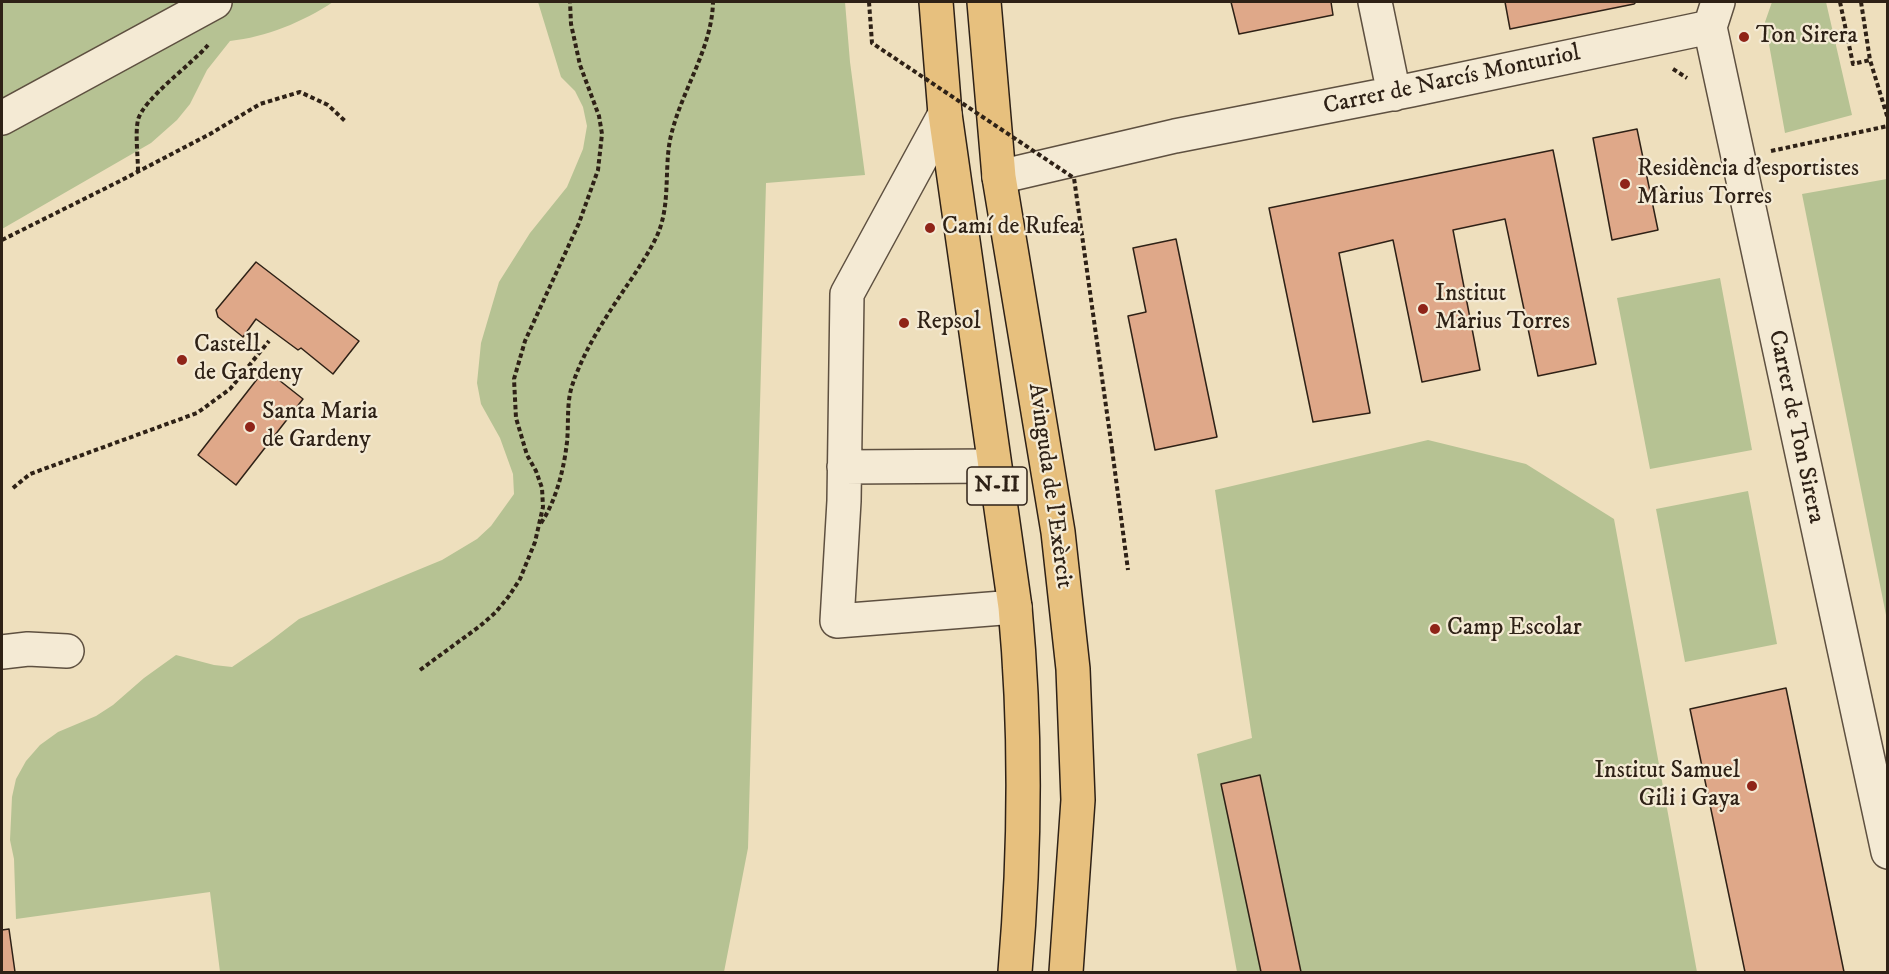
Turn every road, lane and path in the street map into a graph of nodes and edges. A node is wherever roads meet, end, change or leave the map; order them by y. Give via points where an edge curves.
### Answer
1 (215, 2) edge
2 (570, 2) edge
3 (712, 2) edge
4 (869, 2) edge
5 (936, 2) edge
6 (1375, 2) edge
7 (1840, 2) edge
8 (1861, 2) edge
9 (988, 10) edge
10 (1714, 14) edge
11 (212, 35) dead end
12 (1870, 60) junction
13 (1394, 94) junction
14 (945, 114) junction
15 (2, 118) edge
16 (1887, 119) edge
17 (345, 121) dead end
18 (1887, 126) edge
19 (1762, 152) dead end
20 (138, 171) junction
21 (999, 177) junction
22 (2, 240) edge
23 (269, 341) dead end
24 (994, 466) junction
25 (844, 468) junction
26 (13, 488) dead end
27 (538, 526) junction
28 (1128, 570) dead end
29 (1015, 607) junction
30 (67, 651) dead end
31 (2, 652) edge
32 (420, 670) dead end
33 (1887, 852) edge
34 (1015, 972) edge
35 (1066, 972) edge

1 - 15 street
2 - 27 path via 580,65 603,134 598,170 579,223 525,341 514,379 516,418 542,488
3 - 27 path via 708,34 670,140 666,200 657,236 579,368 567,405 564,461 551,507
4 - 28 path, bridge via 872,43 1074,178
5 - 14 main road, N-II
6 - 13 street
7 - 12 path via 1852,64
8 - 12 path
9 - 21 main road, Avinguda de l'Exèrcit / N-II
10 - 13 street, Carrer de Narcís Monturiol
10 - 33 street, Carrer de Ton Sirera
11 - 20 path via 208,46 151,98 138,119
12 - 16 path
13 - 21 street, Carrer de Narcís Monturiol via 1182,142
14 - 24 main road, N-II
14 - 25 street via 847,294
17 - 20 path via 328,105 300,92 260,104
18 - 19 path
20 - 22 path
21 - 35 main road, Avinguda de l'Exèrcit / N-II via 1058,532 1073,669 1078,800
23 - 26 path via 230,389 197,413 30,474
24 - 25 street
24 - 29 main road, N-II
25 - 29 street via 837,621
27 - 32 path via 520,579 496,612 458,645
29 - 34 main road, N-II via 1022,796
30 - 31 street

